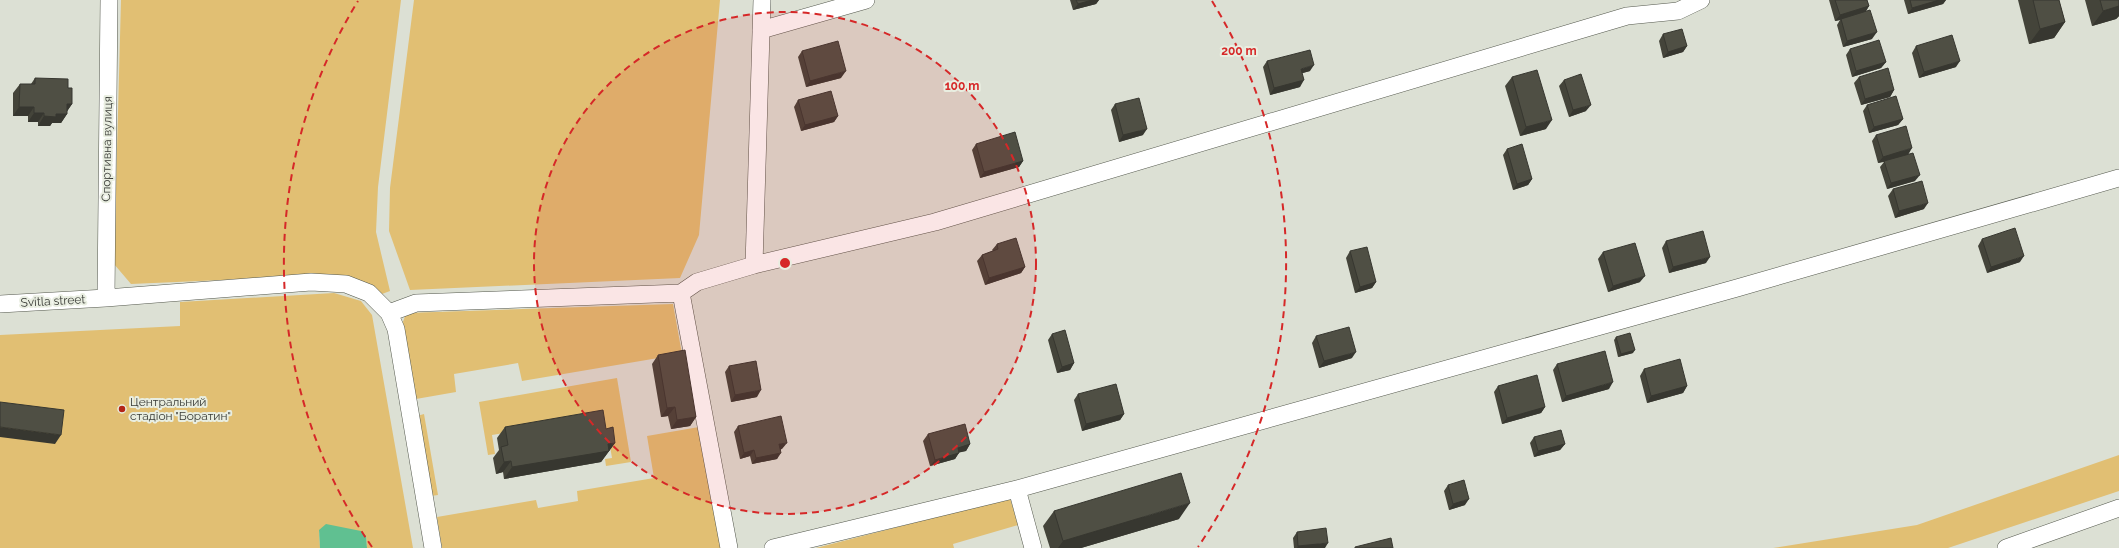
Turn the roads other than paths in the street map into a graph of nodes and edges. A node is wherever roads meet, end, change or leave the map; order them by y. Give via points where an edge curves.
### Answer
1 (109, 0) edge
2 (762, 0) edge
3 (866, 0) edge
4 (1701, 0) edge
5 (761, 30) junction
6 (2119, 178) edge
7 (754, 265) junction
8 (682, 292) junction
9 (106, 298) junction
10 (0, 304) edge
11 (389, 313) junction
12 (1017, 489) junction
13 (2119, 508) edge
14 (433, 548) edge
15 (729, 548) edge
16 (773, 548) edge
17 (1033, 548) edge
18 (2006, 548) edge

1 - 9 street, Спортивна вулиця
2 - 5 street
3 - 5 street
4 - 7 street via 1678,11 1628,16 935,222
5 - 7 street
6 - 12 street via 1722,293
7 - 8 street via 697,282
8 - 11 street via 416,303
8 - 15 street
9 - 10 street, Svitla street
9 - 11 street, Svitla street via 318,282 346,284 370,293
11 - 14 street via 396,329
12 - 16 street
12 - 17 street
13 - 18 street

